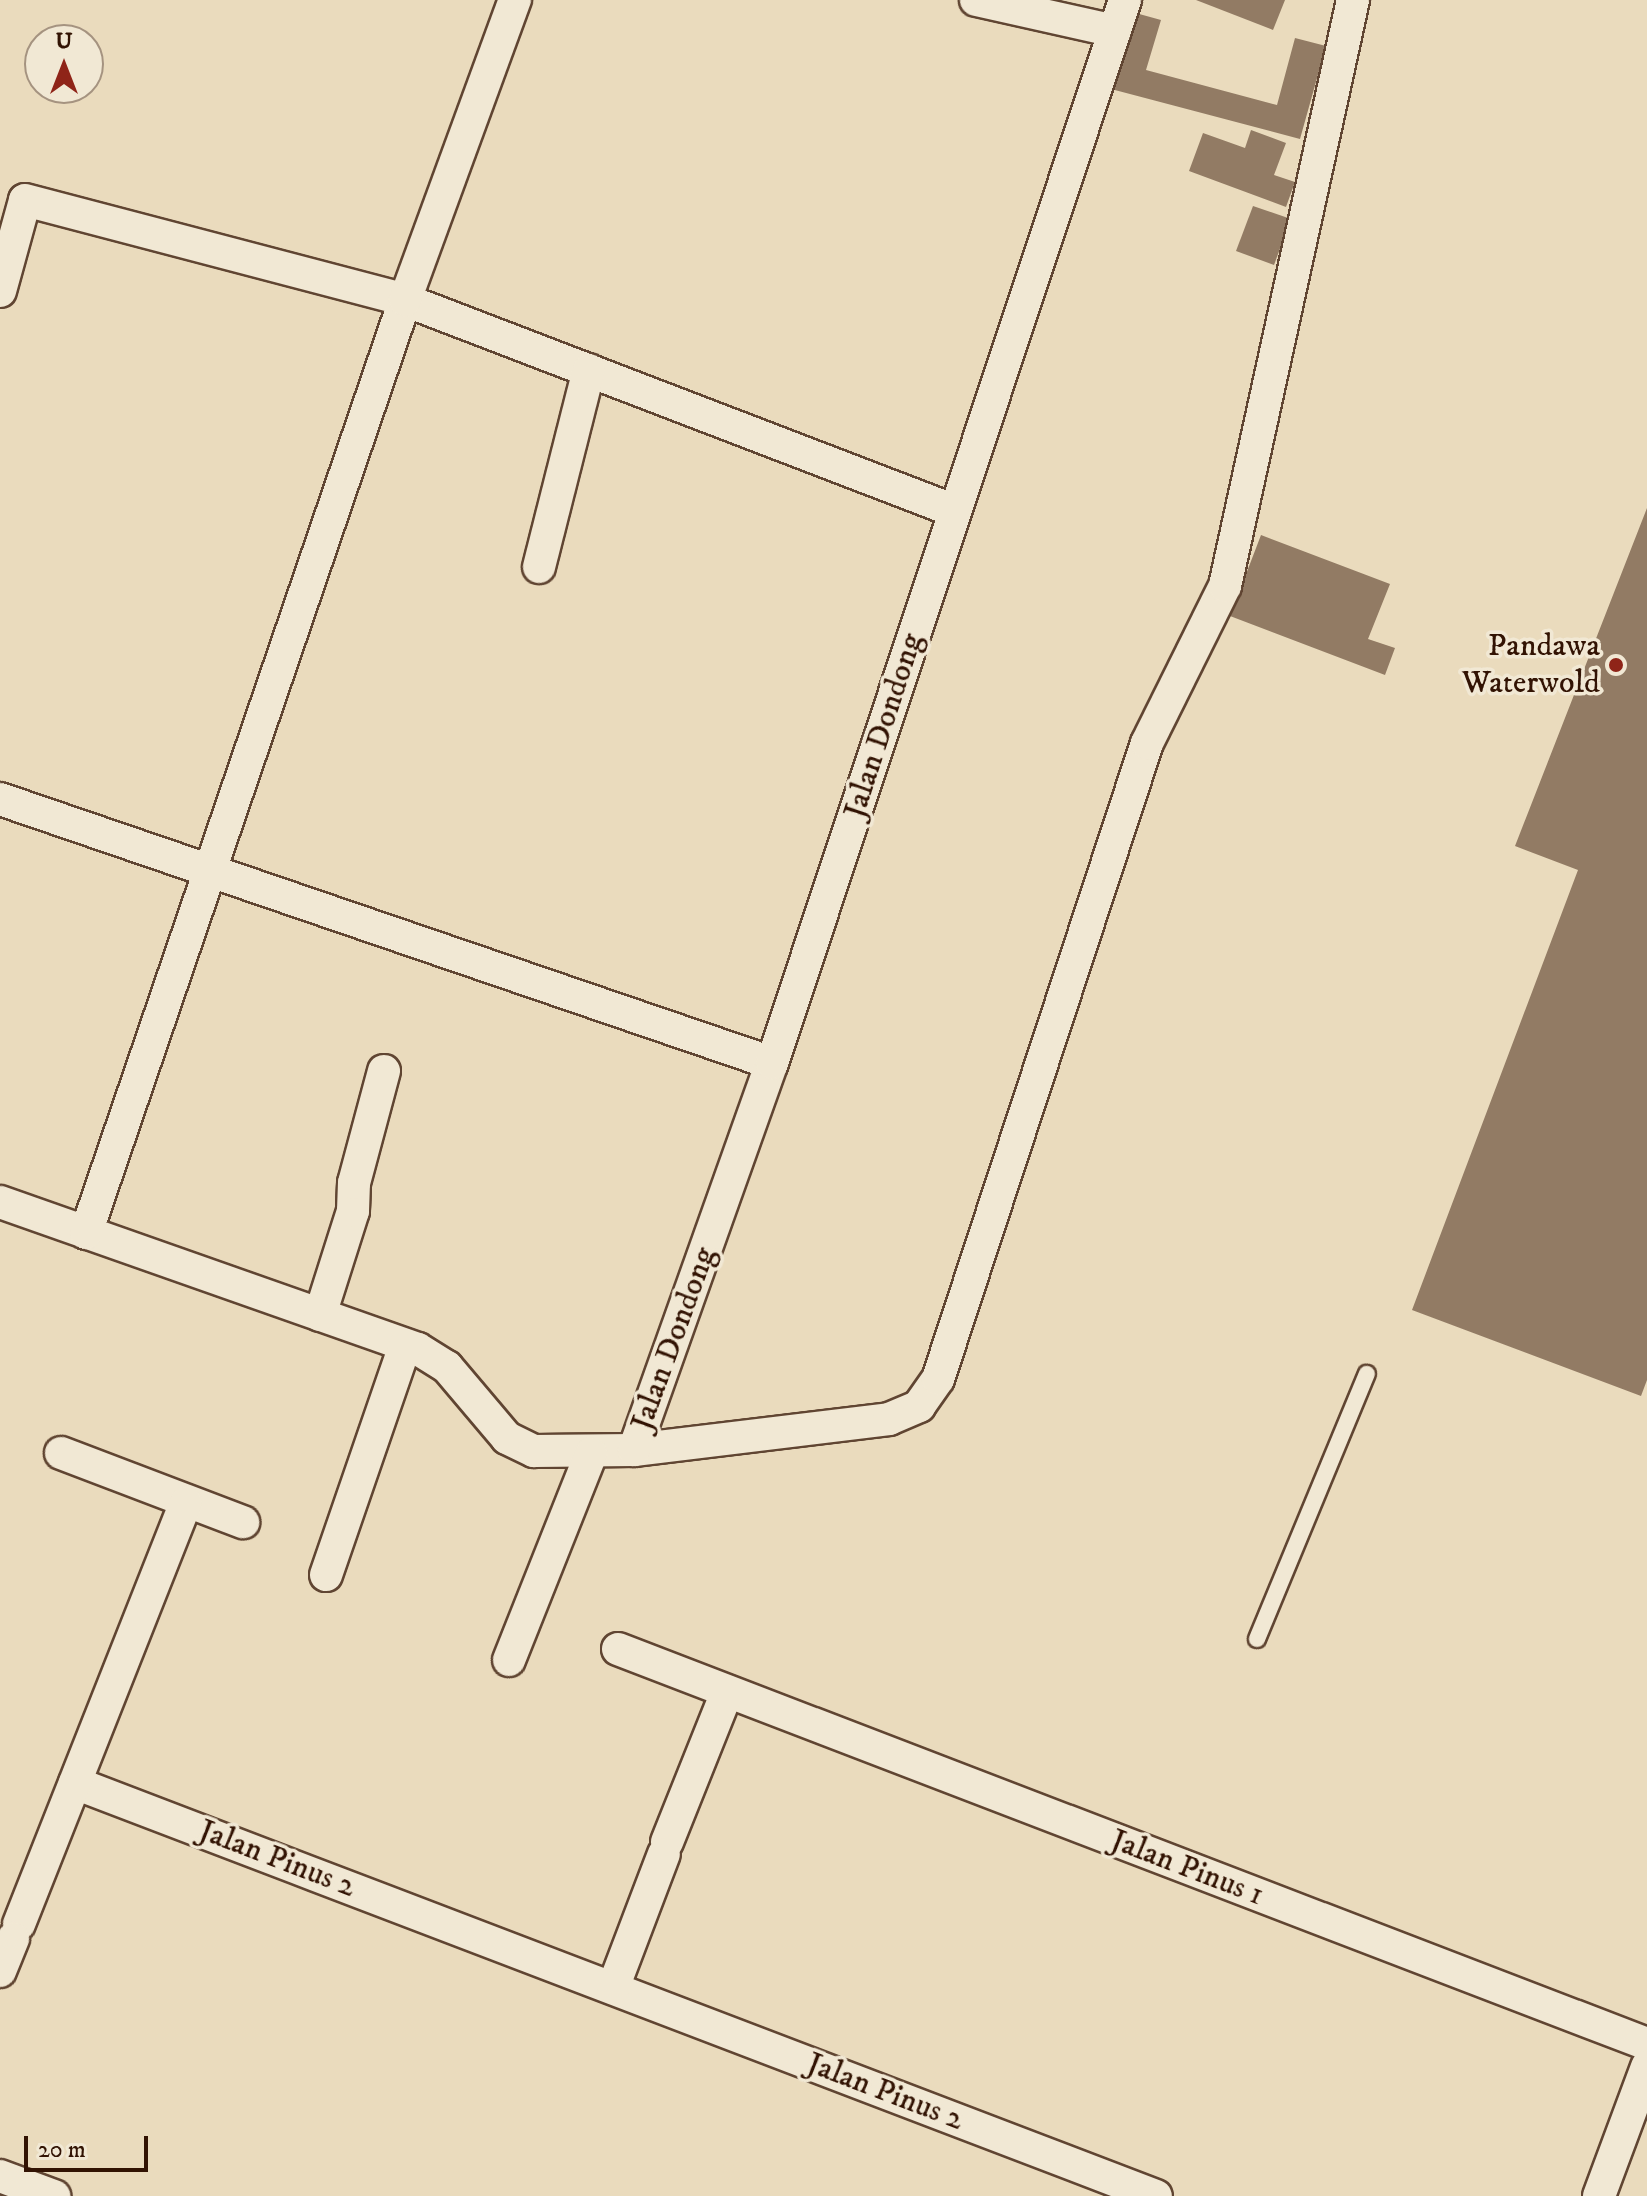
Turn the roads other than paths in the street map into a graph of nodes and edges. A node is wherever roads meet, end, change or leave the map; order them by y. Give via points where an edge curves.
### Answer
1 (515, 0) edge
2 (976, 0) edge
3 (1125, 0) edge
4 (1353, 0) edge
5 (1115, 31) junction
6 (13, 196) edge
7 (0, 291) edge
8 (405, 300) junction
9 (589, 370) junction
10 (955, 511) junction
11 (539, 567) dead end
12 (0, 799) edge
13 (212, 871) junction
14 (772, 1063) junction
15 (384, 1071) dead end
16 (0, 1202) edge
17 (86, 1233) junction
18 (320, 1315) junction
19 (405, 1345) junction
20 (1367, 1374) dead end
21 (634, 1450) junction
22 (61, 1453) dead end
23 (591, 1454) junction
24 (186, 1503) junction
25 (243, 1522) dead end
26 (326, 1575) dead end
27 (1257, 1639) dead end
28 (618, 1649) dead end
29 (509, 1660) dead end
30 (727, 1692) junction
31 (75, 1783) junction
32 (0, 1971) edge
33 (613, 1988) junction
34 (1647, 2044) edge
35 (1647, 2067) edge
36 (0, 2176) edge
37 (54, 2196) edge
38 (1156, 2196) edge
39 (1599, 2196) edge

1 - 8 street
2 - 5 street
3 - 5 street, Jalan Dondong
4 - 21 street via 1225,586 1147,743 938,1379 906,1415
5 - 10 street, Jalan Dondong
6 - 7 street
6 - 8 street
8 - 9 street
8 - 13 street
9 - 10 street
9 - 11 street
10 - 14 street, Jalan Dondong
12 - 13 street
13 - 14 street
13 - 17 street
14 - 21 street, Jalan Dondong
15 - 18 street via 354,1183 353,1211
16 - 17 street
17 - 18 street
18 - 19 street
19 - 23 street via 447,1367 518,1445
19 - 26 street
20 - 27 lane
21 - 23 street
22 - 24 street
23 - 29 street
24 - 25 street
24 - 31 street
28 - 30 street, Jalan Pinus 1
30 - 33 street
30 - 34 street, Jalan Pinus 1
31 - 32 street
31 - 33 street, Jalan Pinus 2
33 - 38 street, Jalan Pinus 2
35 - 39 street
36 - 37 street

